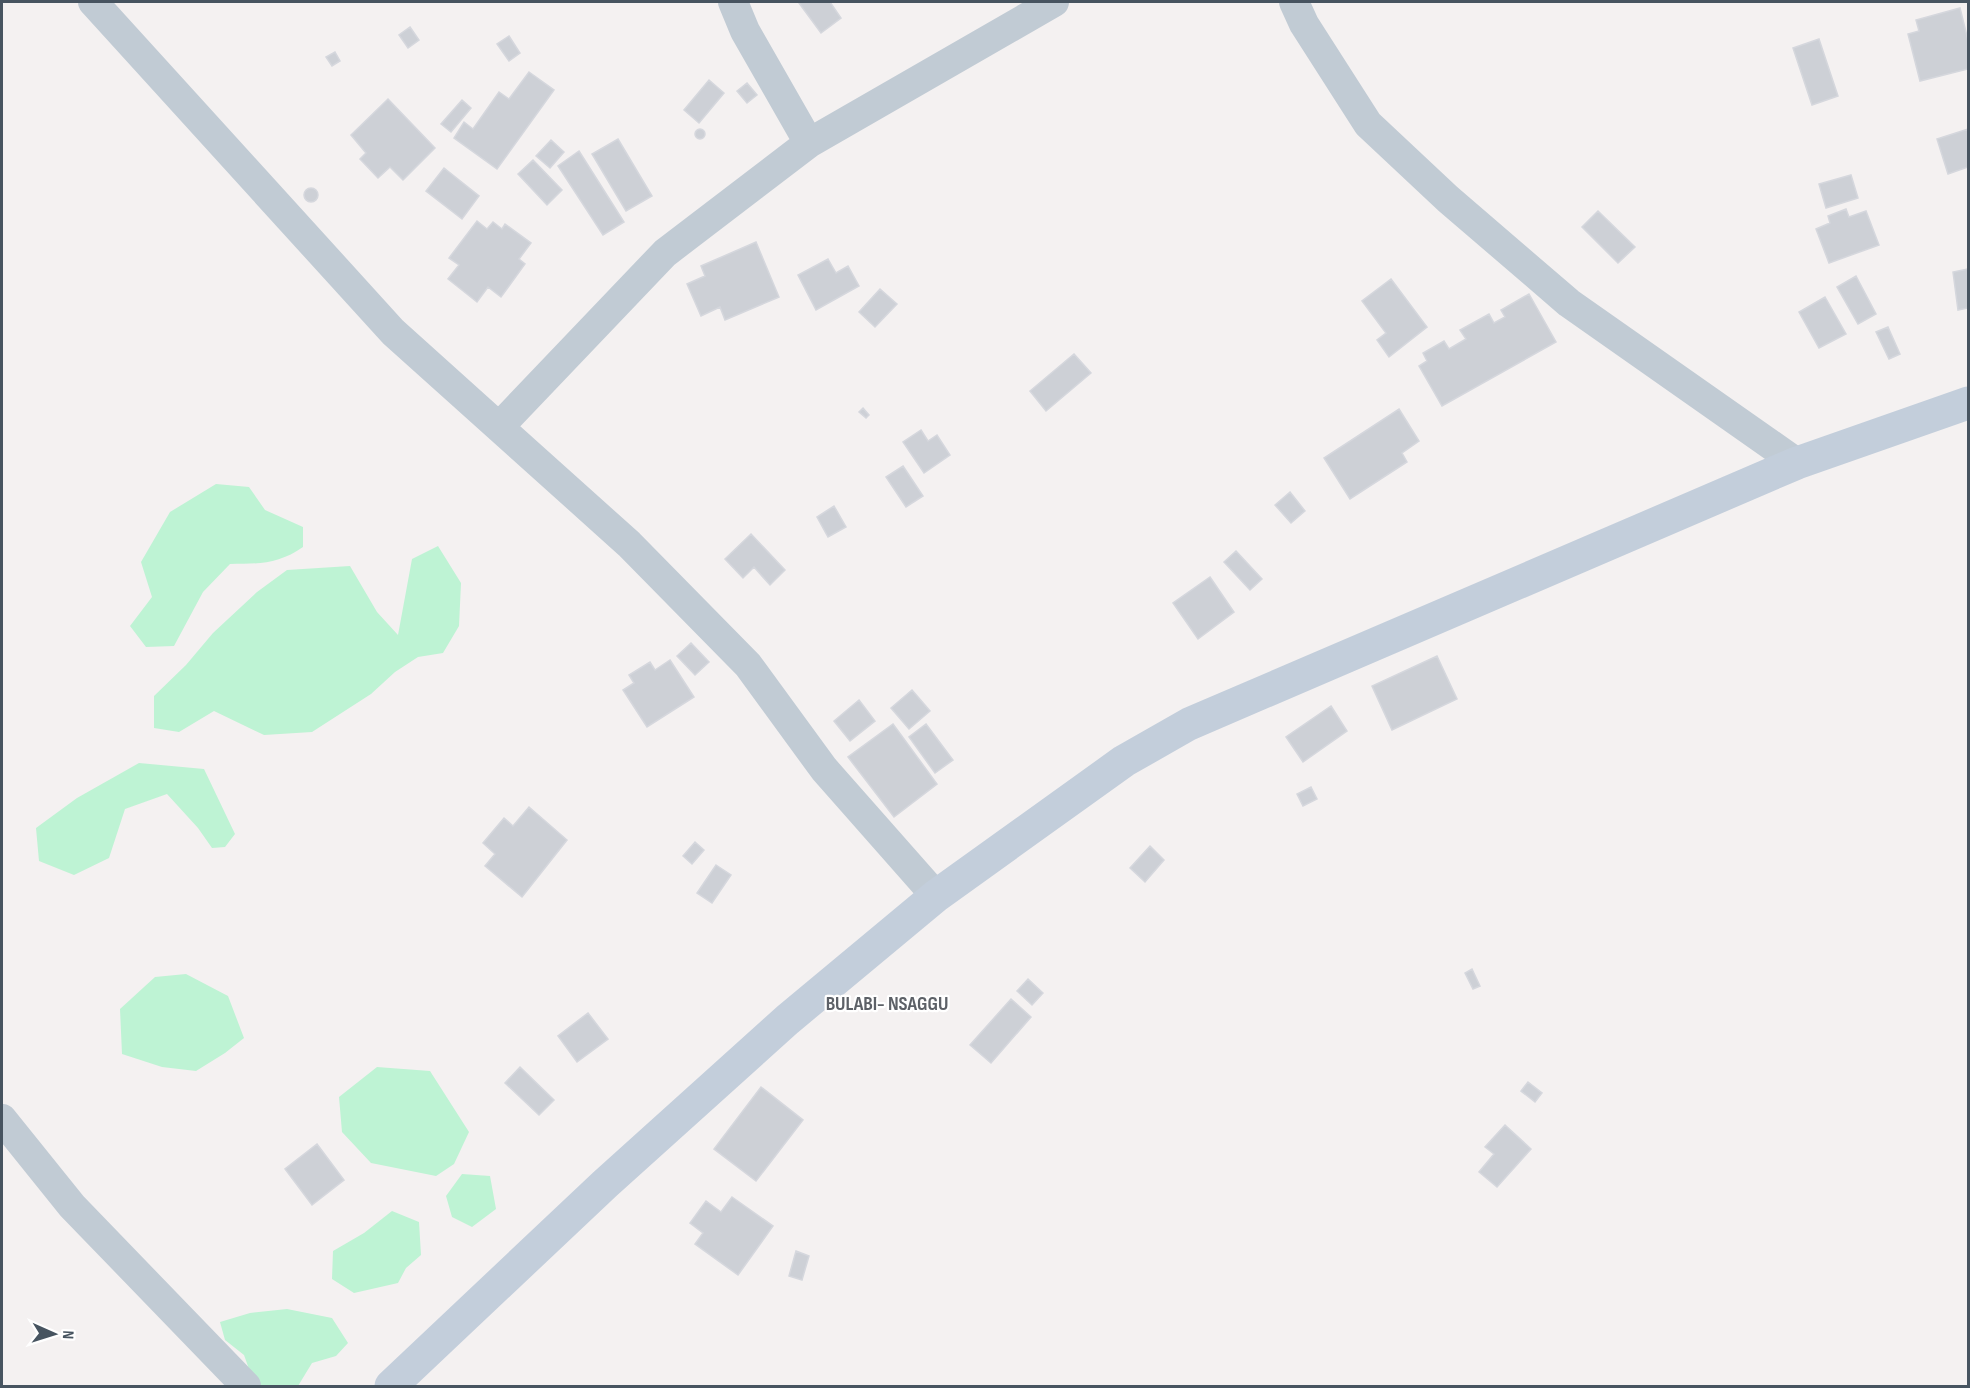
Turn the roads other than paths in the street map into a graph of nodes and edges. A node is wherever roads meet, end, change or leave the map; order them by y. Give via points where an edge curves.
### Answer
1 (93, 2) edge
2 (734, 2) edge
3 (1054, 2) edge
4 (1294, 2) edge
5 (809, 143) junction
6 (1968, 404) edge
7 (499, 427) junction
8 (1797, 463) junction
9 (936, 896) junction
10 (2, 1119) edge
11 (246, 1386) edge
12 (391, 1386) edge

1 - 7 street via 393,332
2 - 5 street via 745,31
3 - 5 street
4 - 8 street via 1368,124 1448,199 1569,303
5 - 7 street via 664,253
6 - 8 street
7 - 9 street via 629,544 748,665 824,769
8 - 9 street via 1189,724 1124,761
9 - 12 street via 787,1020 605,1184
10 - 11 street via 72,1206

